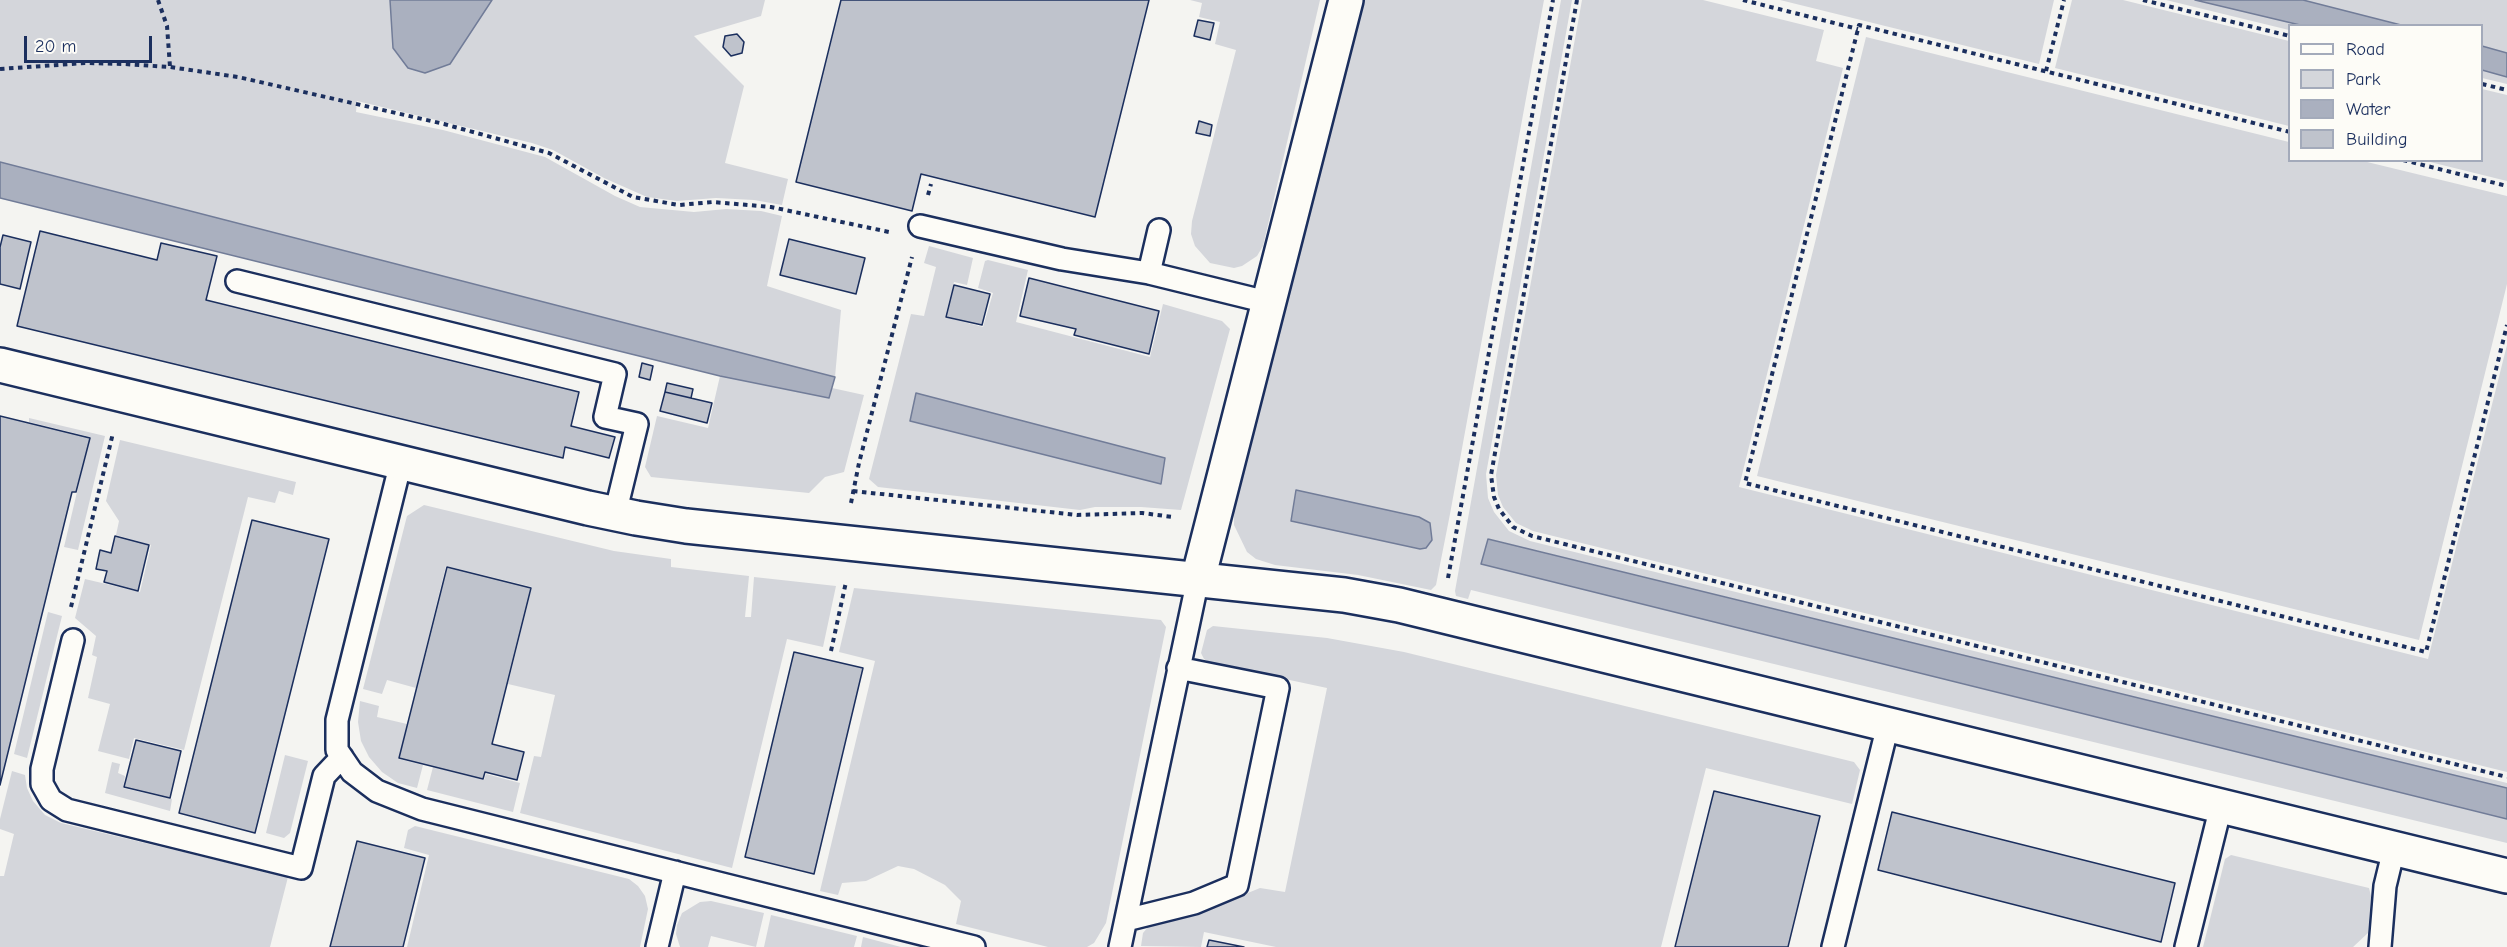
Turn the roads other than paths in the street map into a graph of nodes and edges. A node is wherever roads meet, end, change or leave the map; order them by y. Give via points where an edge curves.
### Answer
1 (1346, 0) edge
2 (1159, 231) dead end
3 (919, 232) road end
4 (1149, 273) junction
5 (237, 281) dead end
6 (1267, 302) junction
7 (0, 365) edge
8 (401, 462) junction
9 (615, 514) junction
10 (1198, 579) junction
11 (74, 640) road end
12 (1178, 668) junction
13 (1888, 725) junction
14 (342, 758) junction
15 (2221, 806) junction
16 (2394, 849) junction
17 (675, 872) junction
18 (2507, 876) edge
19 (1126, 920) junction
20 (657, 947) edge
21 (974, 947) edge
22 (1120, 947) edge
23 (1833, 947) edge
24 (2186, 947) edge
25 (2380, 947) edge

1 - 6 street
2 - 4 lane
3 - 4 lane
4 - 6 lane
5 - 9 lane via 615,374 605,417 637,424
6 - 10 street
7 - 8 street
8 - 9 street
8 - 14 lane via 337,720 337,750
9 - 10 street via 686,526
10 - 12 lane
10 - 13 street via 1344,595 1424,610
11 - 14 lane via 42,769 42,784 51,800 67,810 301,868 324,776
12 - 19 lane
12 - 19 lane via 1278,688 1237,885 1194,903
13 - 15 street
13 - 23 lane
14 - 17 lane via 352,772 377,791 422,809
15 - 16 street
15 - 24 lane
16 - 18 street
16 - 25 lane via 2385,886
17 - 20 lane
17 - 21 lane
19 - 22 lane

